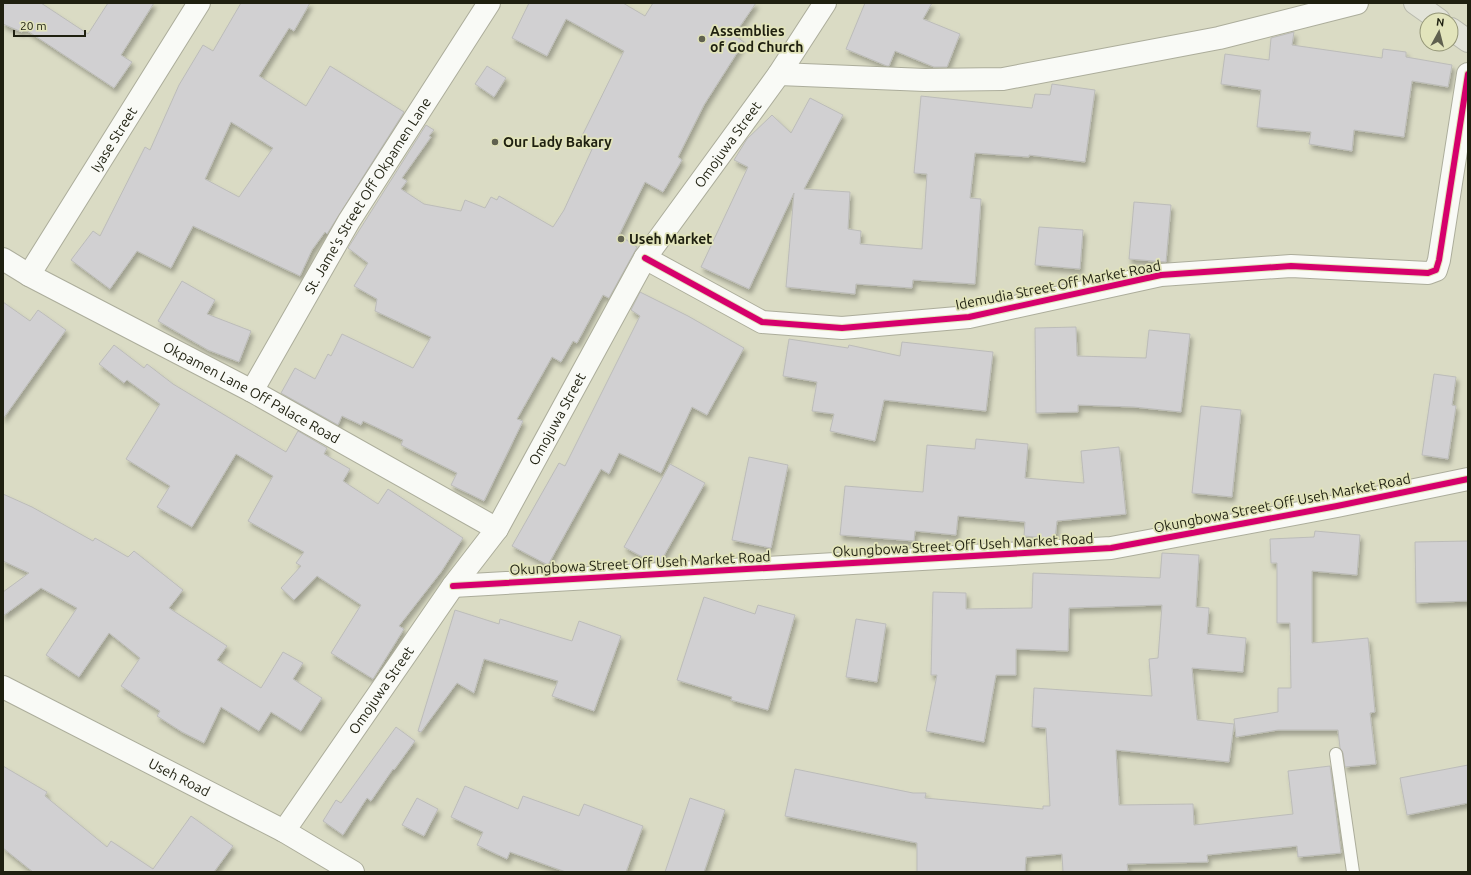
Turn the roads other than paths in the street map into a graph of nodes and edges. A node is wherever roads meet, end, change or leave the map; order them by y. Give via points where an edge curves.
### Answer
1 (199, 3) edge
2 (488, 3) edge
3 (825, 3) edge
4 (1357, 3) edge
5 (1415, 3) edge
6 (1428, 12) edge
7 (1459, 35) edge
8 (1468, 41) edge
9 (779, 74) junction
10 (1468, 74) edge
11 (645, 258) junction
12 (3, 259) edge
13 (29, 275) junction
14 (252, 391) junction
15 (1468, 479) edge
16 (497, 529) junction
17 (453, 586) junction
18 (3, 687) edge
19 (1336, 754) dead end
20 (284, 831) junction
21 (353, 872) edge
22 (1353, 872) edge

1 - 13 street, Iyase Street
2 - 14 street, St. Jame's Street Off Okpamen Lane via 349,221
3 - 9 street, Omojuwa Street
4 - 9 street via 1219,38 1003,79 925,80
5 - 6 main road
7 - 8 main road
9 - 11 street, Omojuwa Street
10 - 11 street, Idemudia Street Off Market Road via 1439,260 1436,270 1428,273 1291,266 1162,276 969,317 842,328 762,322
11 - 16 street, Omojuwa Street
12 - 13 street, Okpamen Lane Off Palace Road
13 - 14 street, Okpamen Lane Off Palace Road
14 - 16 street, Okpamen Lane Off Palace Road
15 - 17 street, Okungbowa Street Off Useh Market Road via 1329,508 1111,548
16 - 17 street, Omojuwa Street
17 - 20 street, Omojuwa Street
18 - 20 street, Useh Road
19 - 22 lane
20 - 21 street, Useh Road

